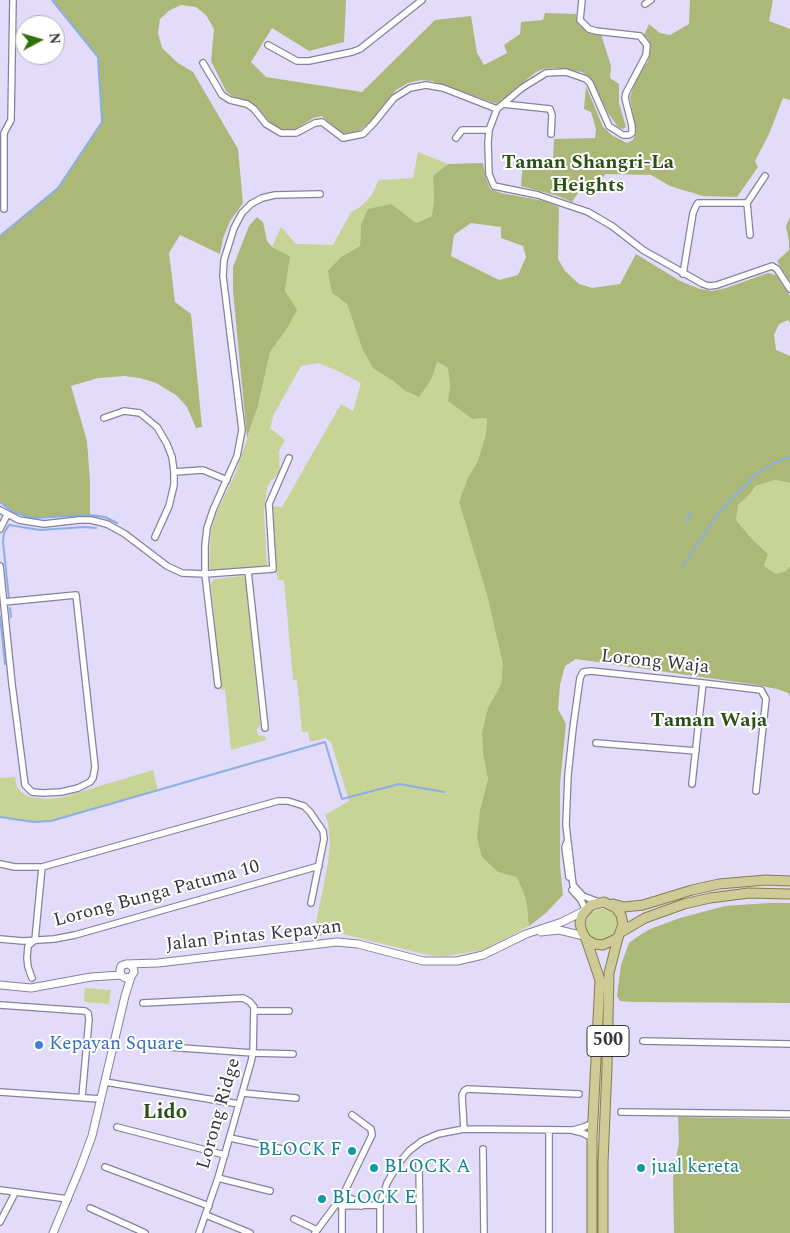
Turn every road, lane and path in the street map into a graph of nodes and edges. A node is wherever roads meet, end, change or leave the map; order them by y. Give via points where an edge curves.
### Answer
1 (13, 0) edge
2 (422, 0) edge
3 (582, 0) edge
4 (268, 45) dead end
5 (203, 63) dead end
6 (503, 104) junction
7 (497, 109) junction
8 (489, 130) junction
9 (551, 134) dead end
10 (456, 138) dead end
11 (765, 176) dead end
12 (320, 194) dead end
13 (747, 203) junction
14 (4, 208) dead end
15 (750, 235) dead end
16 (683, 274) junction
17 (790, 289) edge
18 (104, 418) dead end
19 (290, 458) dead end
20 (174, 472) junction
21 (227, 480) junction
22 (0, 510) edge
23 (7, 515) junction
24 (0, 529) edge
25 (155, 537) dead end
26 (0, 566) edge
27 (248, 571) junction
28 (205, 574) junction
29 (4, 602) junction
30 (703, 683) junction
31 (218, 685) dead end
32 (265, 728) dead end
33 (596, 743) dead end
34 (696, 751) junction
35 (692, 784) dead end
36 (756, 791) dead end
37 (567, 842) junction
38 (0, 864) edge
39 (319, 866) junction
40 (42, 867) junction
41 (789, 880) edge
42 (790, 894) edge
43 (311, 903) dead end
44 (604, 903) junction
45 (585, 910) junction
46 (526, 934) junction
47 (619, 935) junction
48 (585, 937) junction
49 (0, 939) edge
50 (35, 940) junction
51 (158, 963) junction
52 (126, 965) junction
53 (127, 976) junction
54 (91, 977) junction
55 (32, 978) dead end
56 (0, 985) edge
57 (143, 1003) dead end
58 (0, 1004) edge
59 (254, 1011) junction
60 (289, 1011) dead end
61 (643, 1041) dead end
62 (790, 1044) edge
63 (138, 1045) dead end
64 (253, 1053) junction
65 (293, 1054) dead end
66 (105, 1082) junction
67 (0, 1092) edge
68 (243, 1093) junction
69 (579, 1094) dead end
70 (82, 1097) junction
71 (296, 1098) dead end
72 (101, 1099) junction
73 (239, 1104) junction
74 (621, 1112) dead end
75 (790, 1114) edge
76 (352, 1115) dead end
77 (593, 1122) junction
78 (117, 1128) dead end
79 (464, 1129) junction
80 (549, 1130) junction
81 (571, 1130) junction
82 (230, 1138) junction
83 (592, 1138) junction
84 (484, 1148) dead end
85 (286, 1150) dead end
86 (225, 1155) junction
87 (603, 1162) junction
88 (419, 1163) dead end
89 (593, 1166) junction
90 (105, 1167) dead end
91 (218, 1178) junction
92 (0, 1190) edge
93 (270, 1191) dead end
94 (15, 1192) junction
95 (343, 1196) junction
96 (68, 1199) junction
97 (380, 1205) junction
98 (209, 1206) junction
99 (341, 1206) junction
100 (361, 1206) junction
101 (90, 1208) dead end
102 (206, 1215) junction
103 (294, 1219) dead end
104 (0, 1222) edge
105 (316, 1232) edge
106 (53, 1233) edge
107 (145, 1233) edge
108 (199, 1233) edge
109 (250, 1233) edge
110 (342, 1233) edge
111 (380, 1233) edge
112 (420, 1233) edge
113 (484, 1233) edge
114 (549, 1233) edge
115 (592, 1233) edge
116 (603, 1233) edge

1 - 14 street via 11,120 4,133
2 - 4 street via 352,52 309,61 297,60
3 - 6 street via 580,20 589,29 640,36 647,44 646,54 625,98 632,133 623,135 609,126 590,83 586,78 566,72 539,76
5 - 7 street via 222,95 247,104 273,130 281,133 296,132 314,122 322,122 342,138 363,134 398,95 410,88 426,85 443,88
6 - 7 street
6 - 9 street via 550,109
7 - 8 street
8 - 10 street via 462,130
8 - 16 street via 488,163 494,186 538,194 588,212
11 - 13 street
12 - 21 street via 275,195 257,201 242,213 228,243 223,276 242,430 237,456
13 - 15 street
13 - 16 street via 702,203 696,206
16 - 17 street via 709,286 772,266
18 - 20 street via 129,411 150,420 167,444
19 - 27 street via 268,504 272,569
20 - 21 street via 203,470
20 - 25 street via 172,498
21 - 28 street via 208,528
22 - 23 street
23 - 24 street
23 - 28 street via 44,524 79,520 106,524 125,534 167,566 182,573
26 - 29 street
27 - 28 street
27 - 32 street
28 - 31 street
29 - 29 street via 25,786 32,792 49,793 86,785 93,778 95,762 76,595
30 - 34 street
30 - 36 street, Lorong Waja via 759,689 765,695
30 - 37 street, Lorong Waja via 591,671 581,674 568,775
33 - 34 street
34 - 35 street
37 - 44 street, Lorong Waja via 573,885 583,896
37 - 45 street, Lorong Waja via 570,888
38 - 40 street
39 - 40 street via 324,839 320,824 304,806 278,801
39 - 43 street
39 - 50 street, Lorong Bunga Patuma 10 via 75,935
40 - 50 street
41 - 44 main road via 719,884 633,906
42 - 47 main road via 748,893 684,904 651,916
44 - 45 main road via 591,905
44 - 47 main road, 500 via 616,908 621,915
45 - 46 street, Jalan Pintas Kepayan
45 - 48 main road, 500 via 580,923
46 - 48 street, Jalan Pintas Kepayan via 559,930
46 - 51 street, Jalan Pintas Kepayan via 483,956 457,961 423,961 358,944 337,942
47 - 48 main road via 603,945 594,944
47 - 87 main road, 500 via 609,973
48 - 77 main road, 500 via 600,980
49 - 50 street, Lorong Bunga Patuma 10
50 - 55 street via 28,946 27,958
51 - 52 street, Jalan Pintas Kepayan
51 - 53 street, Jalan Pintas Kepayan
52 - 53 street via 120,970
52 - 53 street via 133,967
52 - 54 street, Jalan Pintas Kepayan
53 - 54 street
53 - 66 street
54 - 56 street via 31,988
57 - 59 street, Lorong Ridge via 243,998 250,1002
58 - 70 street via 88,1013
59 - 60 street
59 - 64 street, Lorong Ridge
61 - 62 street
63 - 64 street
64 - 65 street
64 - 68 street, Lorong Ridge
66 - 72 street
66 - 73 street
67 - 70 street
68 - 71 street
68 - 73 street, Lorong Ridge
69 - 79 street via 467,1089 462,1095
70 - 72 street
72 - 96 street via 92,1136
73 - 82 street, Lorong Ridge
74 - 75 street
76 - 95 street via 372,1133
77 - 81 street via 584,1128
77 - 83 main road, 500
78 - 86 street
79 - 80 street
79 - 97 street via 438,1134 408,1151 387,1183
80 - 81 street
80 - 114 street
81 - 83 street
82 - 85 street
82 - 86 street, Lorong Ridge
83 - 89 main road, 500
84 - 113 street
86 - 91 street, Lorong Ridge
87 - 89 main road
87 - 116 main road, 500
88 - 112 street
89 - 115 main road, 500
90 - 98 street
91 - 93 street
91 - 98 street, Lorong Ridge
92 - 94 street
94 - 96 street
94 - 104 street
95 - 99 street
95 - 100 street
95 - 105 street
96 - 106 street
97 - 100 street
97 - 111 street
98 - 102 street, Lorong Ridge
99 - 100 street
99 - 110 street
101 - 107 street
102 - 108 street, Lorong Ridge
102 - 109 street
103 - 105 street

